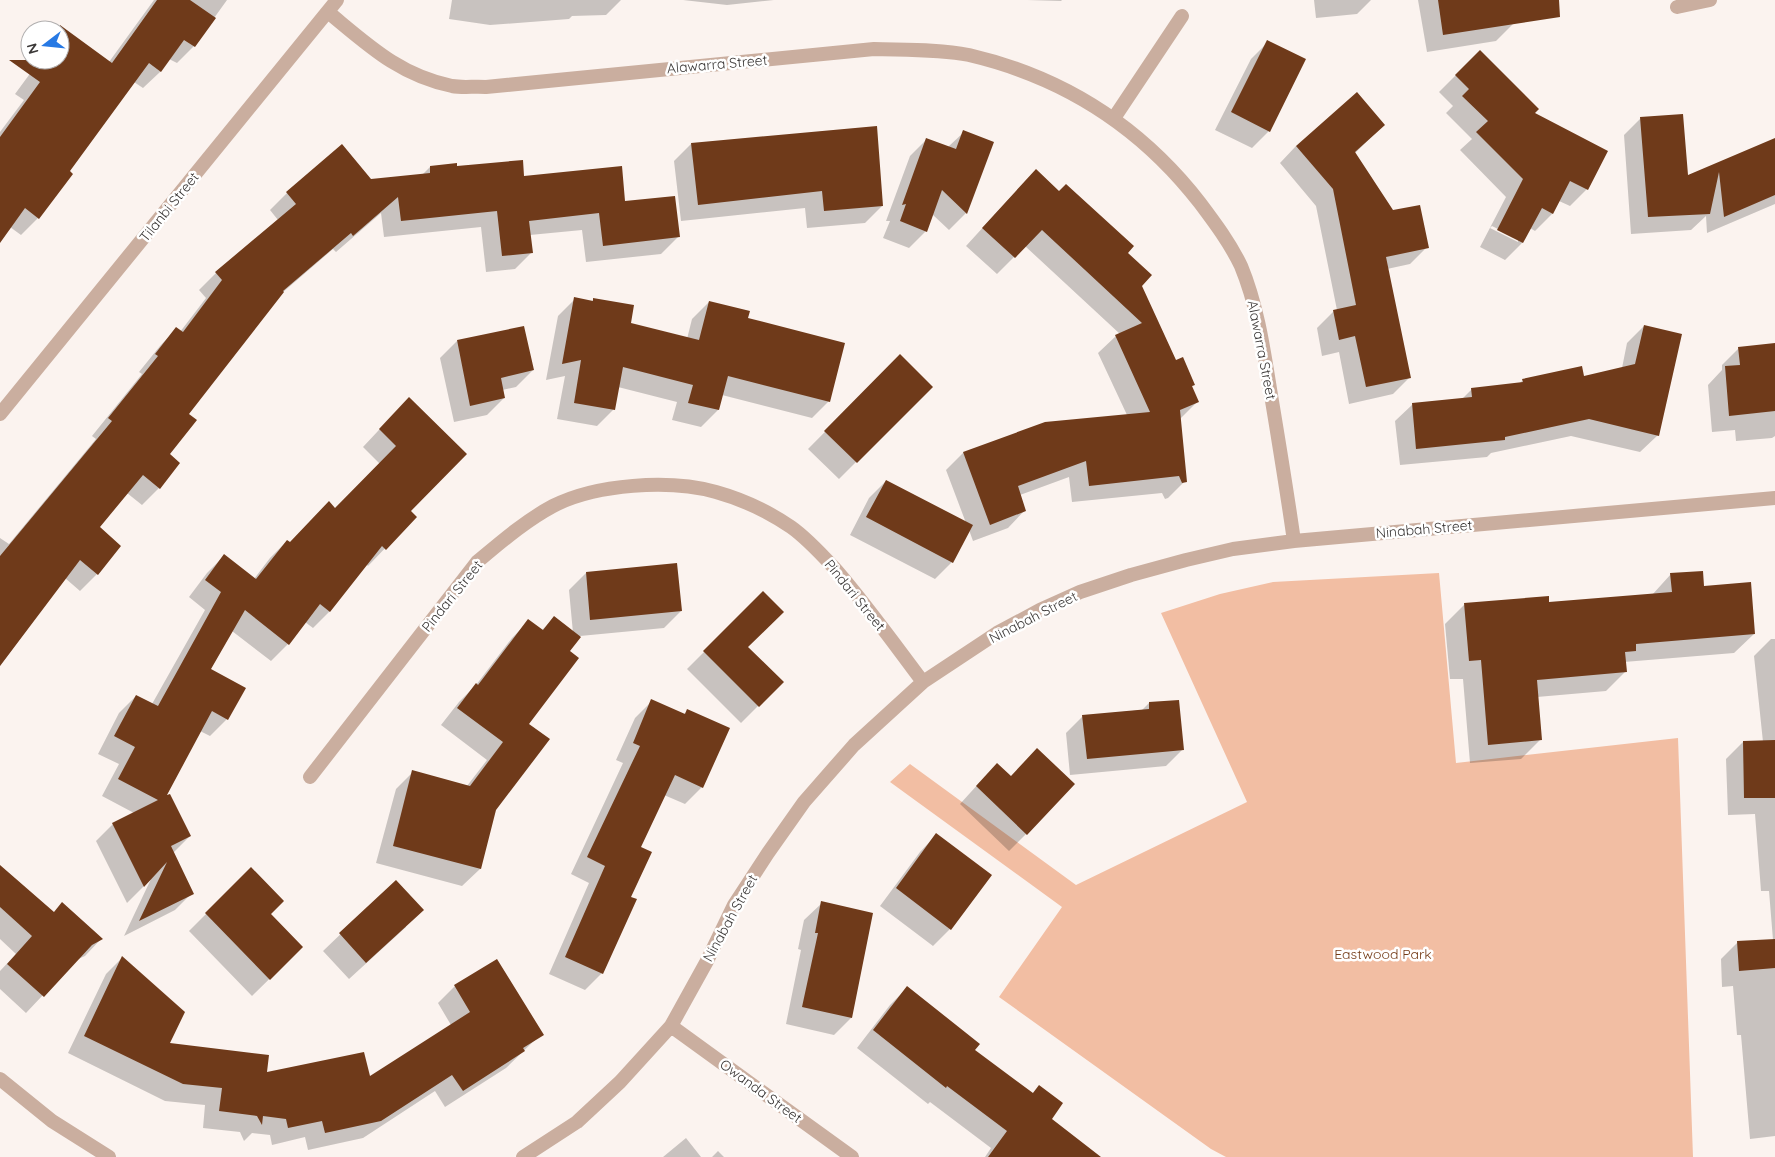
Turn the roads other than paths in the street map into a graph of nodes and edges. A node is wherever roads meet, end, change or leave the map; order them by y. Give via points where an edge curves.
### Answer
1 (337, 0) edge
2 (1710, 0) edge
3 (1677, 7) dead end
4 (328, 12) junction
5 (1182, 16) dead end
6 (1114, 118) junction
7 (0, 414) edge
8 (1775, 498) edge
9 (1294, 541) junction
10 (923, 682) junction
11 (310, 776) dead end
12 (671, 1026) junction
13 (0, 1079) edge
14 (109, 1157) edge
15 (523, 1157) edge
16 (852, 1157) edge

1 - 4 street, Tilanbi Street
2 - 3 street
4 - 6 street, Alawarra Street via 387,60 423,78 454,86 496,86 874,49 919,50 967,55 1009,66 1060,86
4 - 7 street, Tilanbi Street
5 - 6 street
6 - 9 street, Alawarra Street via 1158,155 1189,190 1219,228 1240,266 1256,311
8 - 9 street, Ninabah Street
9 - 10 street, Ninabah Street via 1233,549 1186,560 1080,592 997,633
10 - 11 street, Pindari Street via 852,589 821,553 791,527 750,504 715,492 674,486 593,491 554,506 511,533 477,562
10 - 12 street, Ninabah Street via 854,745 804,802 734,905
12 - 15 street, Ninabah Street via 620,1082 577,1122
12 - 16 street, Owanda Street
13 - 14 street via 52,1121

